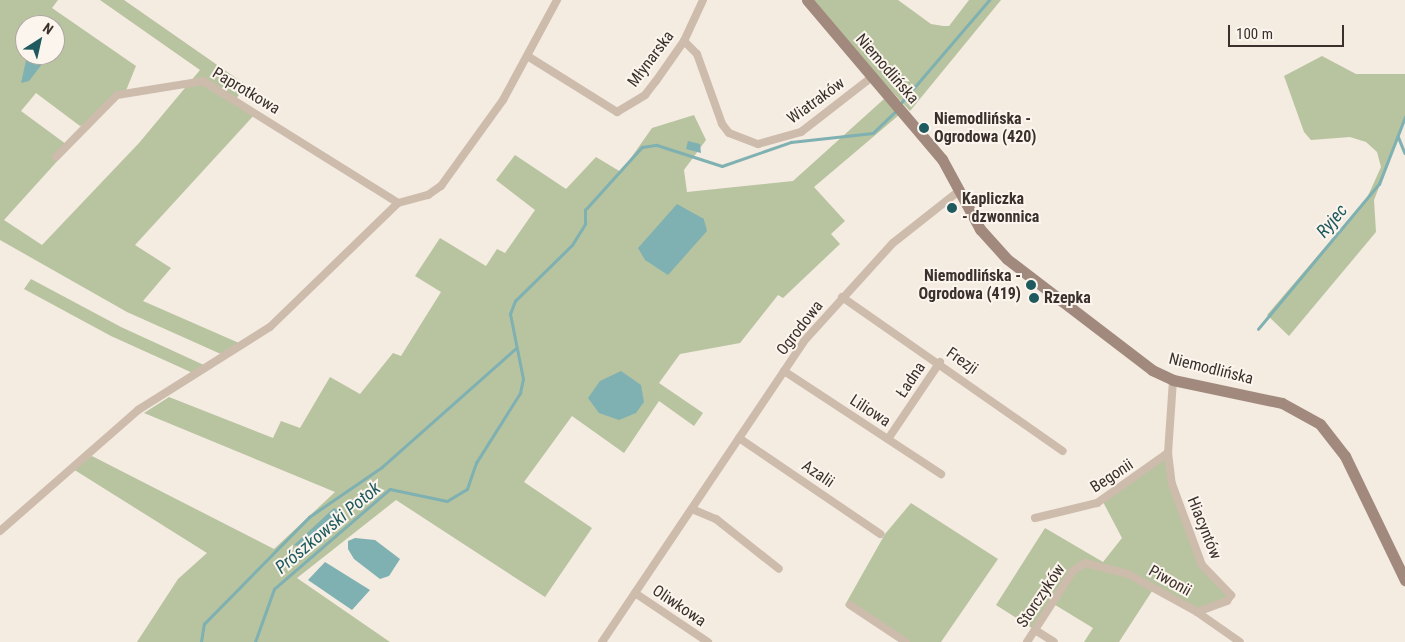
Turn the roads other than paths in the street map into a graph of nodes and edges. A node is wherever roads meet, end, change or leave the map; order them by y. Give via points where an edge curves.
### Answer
1 (556, 0) edge
2 (703, 0) edge
3 (807, 0) edge
4 (684, 42) junction
5 (529, 57) junction
6 (872, 76) junction
7 (56, 157) dead end
8 (960, 190) junction
9 (398, 203) junction
10 (842, 297) junction
11 (940, 362) junction
12 (784, 371) junction
13 (1173, 380) junction
14 (739, 438) junction
15 (888, 439) junction
16 (1063, 451) dead end
17 (1168, 453) junction
18 (941, 474) dead end
19 (692, 509) junction
20 (1035, 518) dead end
21 (0, 531) edge
22 (880, 534) dead end
23 (1078, 565) joint
24 (779, 569) dead end
25 (1405, 580) edge
26 (635, 593) junction
27 (850, 605) dead end
28 (1197, 612) junction
29 (1035, 630) junction
30 (602, 642) edge
31 (708, 642) edge
32 (906, 642) edge
33 (1027, 642) edge
34 (1054, 642) edge
35 (1240, 642) edge

1 - 5 street
2 - 4 street, Młynarska
3 - 6 main road, Niemodlińska
4 - 5 street, Młynarska via 645,95 613,113
4 - 6 street, Wiatraków via 697,54 722,124 729,133 758,144 801,132
5 - 9 street via 444,182 428,195
6 - 8 main road, Niemodlińska via 942,159
7 - 9 street, Paprotkowa via 117,95 203,80
8 - 10 street, Ogrodowa via 912,224
8 - 13 main road, Niemodlińska via 980,229 1007,259 1138,361
9 - 21 street via 270,327 138,410
10 - 11 street, Frezji
10 - 12 street, Ogrodowa
11 - 15 street, Ładna
11 - 16 street, Frezji
12 - 14 street, Ogrodowa
12 - 15 street, Liliowa
13 - 17 street
13 - 25 main road, Niemodlińska via 1276,402 1320,424 1345,456
14 - 19 street, Ogrodowa
14 - 22 street, Azalii
15 - 18 street, Liliowa
17 - 20 street, Begonii via 1097,503
17 - 28 street, Hiacyntów via 1172,484 1202,564 1231,595 1227,601
19 - 24 street via 716,519
19 - 26 street, Ogrodowa
23 - 28 street, Piwonii via 1096,564 1128,574
23 - 29 street, Storczyków
26 - 30 street, Ogrodowa
26 - 31 street, Oliwkowa
27 - 32 street
28 - 35 street, Piwonii
29 - 33 street, Storczyków
29 - 34 street

